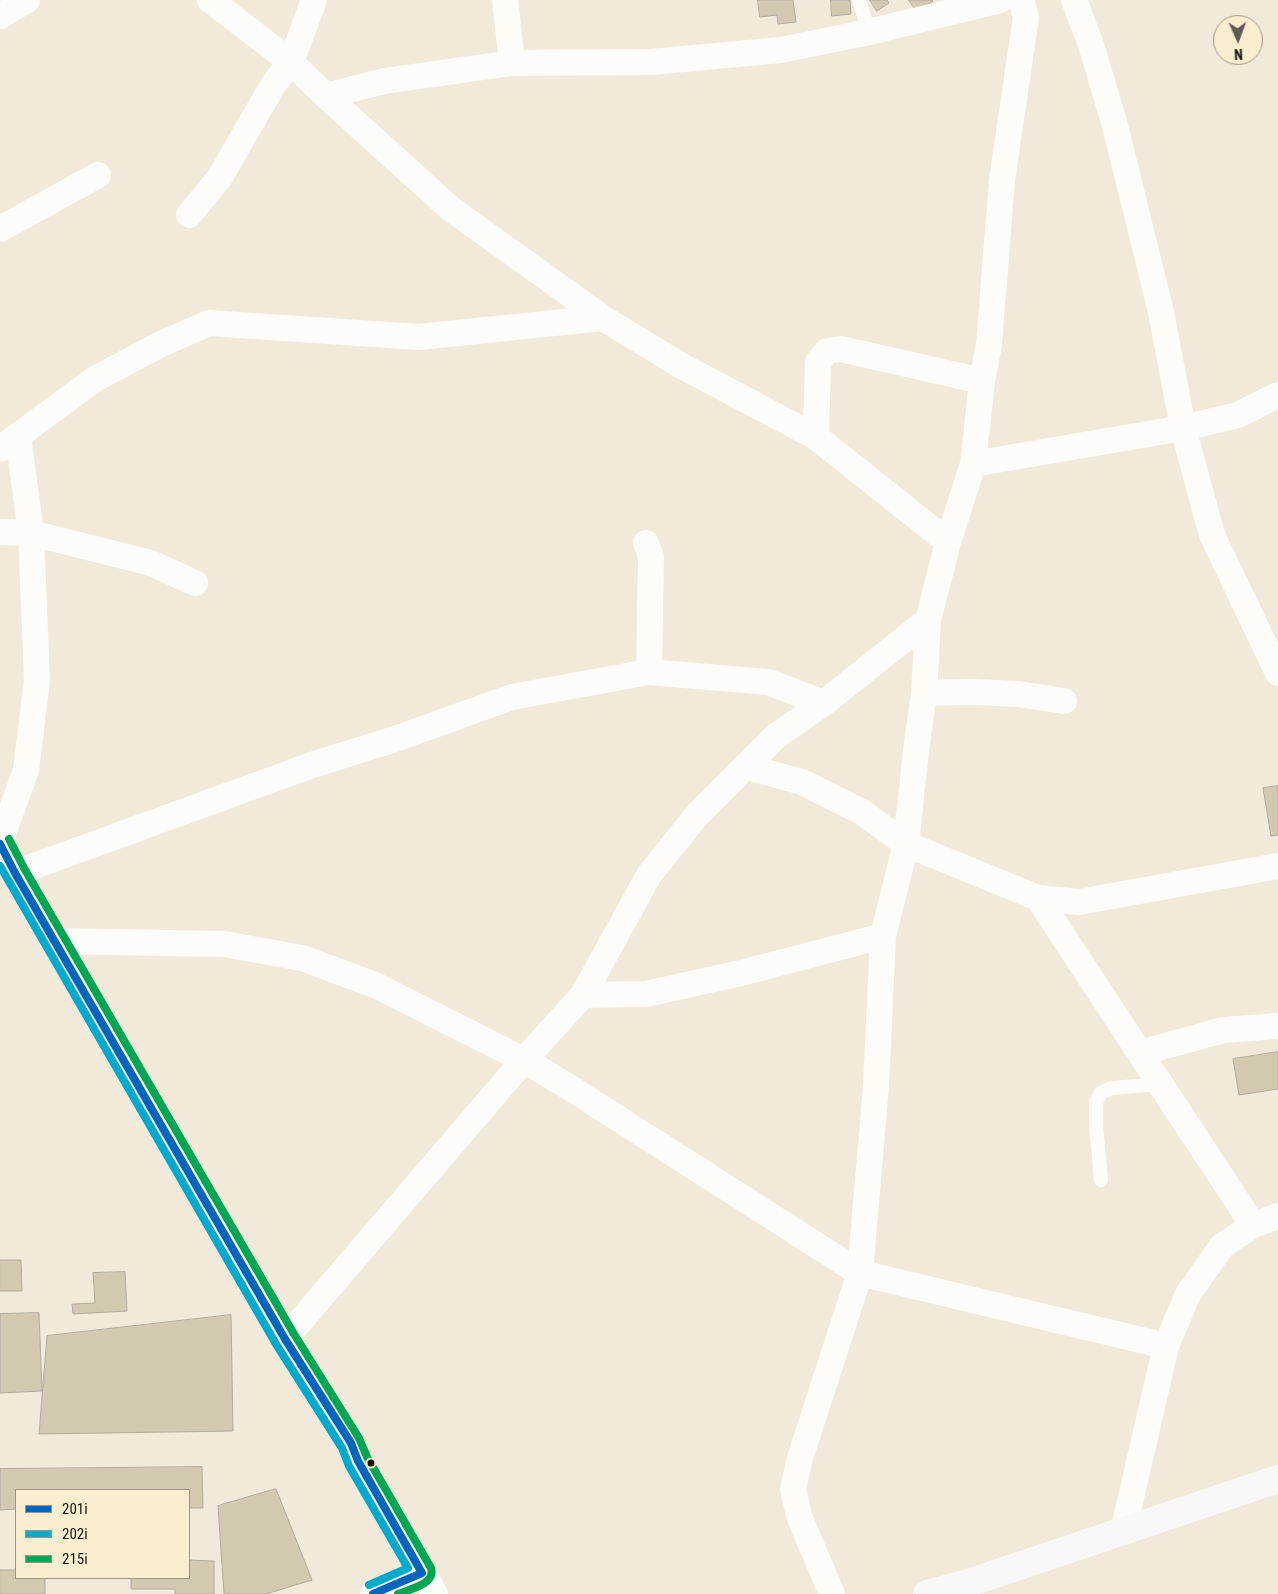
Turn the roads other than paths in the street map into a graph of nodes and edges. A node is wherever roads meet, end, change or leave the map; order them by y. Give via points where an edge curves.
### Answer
1 (27, 0) edge
2 (210, 0) edge
3 (314, 0) edge
4 (505, 0) edge
5 (859, 0) edge
6 (1000, 0) edge
7 (1021, 0) edge
8 (1074, 0) edge
9 (0, 16) edge
10 (869, 32) junction
11 (290, 62) junction
12 (512, 63) junction
13 (326, 96) junction
14 (98, 175) dead end
15 (189, 215) dead end
16 (0, 229) edge
17 (603, 318) junction
18 (982, 380) junction
19 (1278, 395) edge
20 (1183, 428) junction
21 (816, 437) junction
22 (9, 443) edge
23 (973, 464) junction
24 (0, 532) edge
25 (31, 533) junction
26 (948, 542) junction
27 (646, 544) dead end
28 (195, 583) dead end
29 (928, 620) junction
30 (649, 672) junction
31 (1278, 673) edge
32 (924, 693) junction
33 (1064, 701) dead end
34 (824, 703) junction
35 (746, 767) junction
36 (0, 843) edge
37 (906, 844) junction
38 (1278, 866) edge
39 (15, 873) junction
40 (1038, 898) junction
41 (883, 936) junction
42 (55, 941) junction
43 (583, 995) junction
44 (1278, 1026) edge
45 (1140, 1053) junction
46 (524, 1060) junction
47 (1161, 1084) junction
48 (1101, 1180) dead end
49 (1278, 1216) edge
50 (1253, 1225) junction
51 (860, 1273) junction
52 (285, 1339) junction
53 (1166, 1346) junction
54 (1278, 1479) edge
55 (1123, 1532) junction
56 (429, 1584) edge
57 (373, 1594) edge
58 (832, 1594) edge
59 (927, 1594) edge

1 - 9 street
2 - 11 street
3 - 11 street
4 - 12 street
5 - 10 lane
6 - 10 street
7 - 18 street via 1026,17 1002,180 989,344
8 - 20 street via 1114,122 1161,312
10 - 12 street via 781,50 651,62
11 - 13 street
11 - 15 street via 220,178
12 - 13 street via 384,81
13 - 17 street via 451,209
14 - 16 street
17 - 21 street via 680,365
17 - 22 street via 419,337 209,323 95,379
18 - 21 street via 841,349 827,351 818,362
18 - 23 street
19 - 20 street via 1238,415
20 - 23 street
20 - 31 street via 1212,535
21 - 26 street
22 - 25 street
23 - 26 street
24 - 25 street
25 - 28 street via 151,563
25 - 36 street via 37,680 26,770
26 - 29 street
27 - 30 street via 651,557
29 - 32 street
29 - 34 street
30 - 34 street via 768,682
30 - 39 street via 512,697 312,765
32 - 33 street via 974,692
32 - 37 street
34 - 35 street via 776,736
35 - 37 street via 802,782 862,812
35 - 43 street via 697,815 649,875
36 - 39 street
37 - 40 street
37 - 41 street
38 - 40 street via 1079,902
39 - 42 street
40 - 45 street
41 - 43 street via 646,994
41 - 51 street via 876,1086
42 - 46 street via 224,944 302,958 375,985
42 - 52 street
43 - 46 street
44 - 45 street via 1223,1030
45 - 47 street
46 - 51 street
46 - 52 street
47 - 48 lane via 1111,1088 1101,1093 1096,1102
47 - 50 street
49 - 50 street
50 - 53 street via 1222,1246 1188,1294
51 - 53 street
51 - 58 street via 793,1489 799,1516
52 - 56 street via 351,1443 358,1461
53 - 55 street
54 - 55 street
55 - 59 street
56 - 57 street

